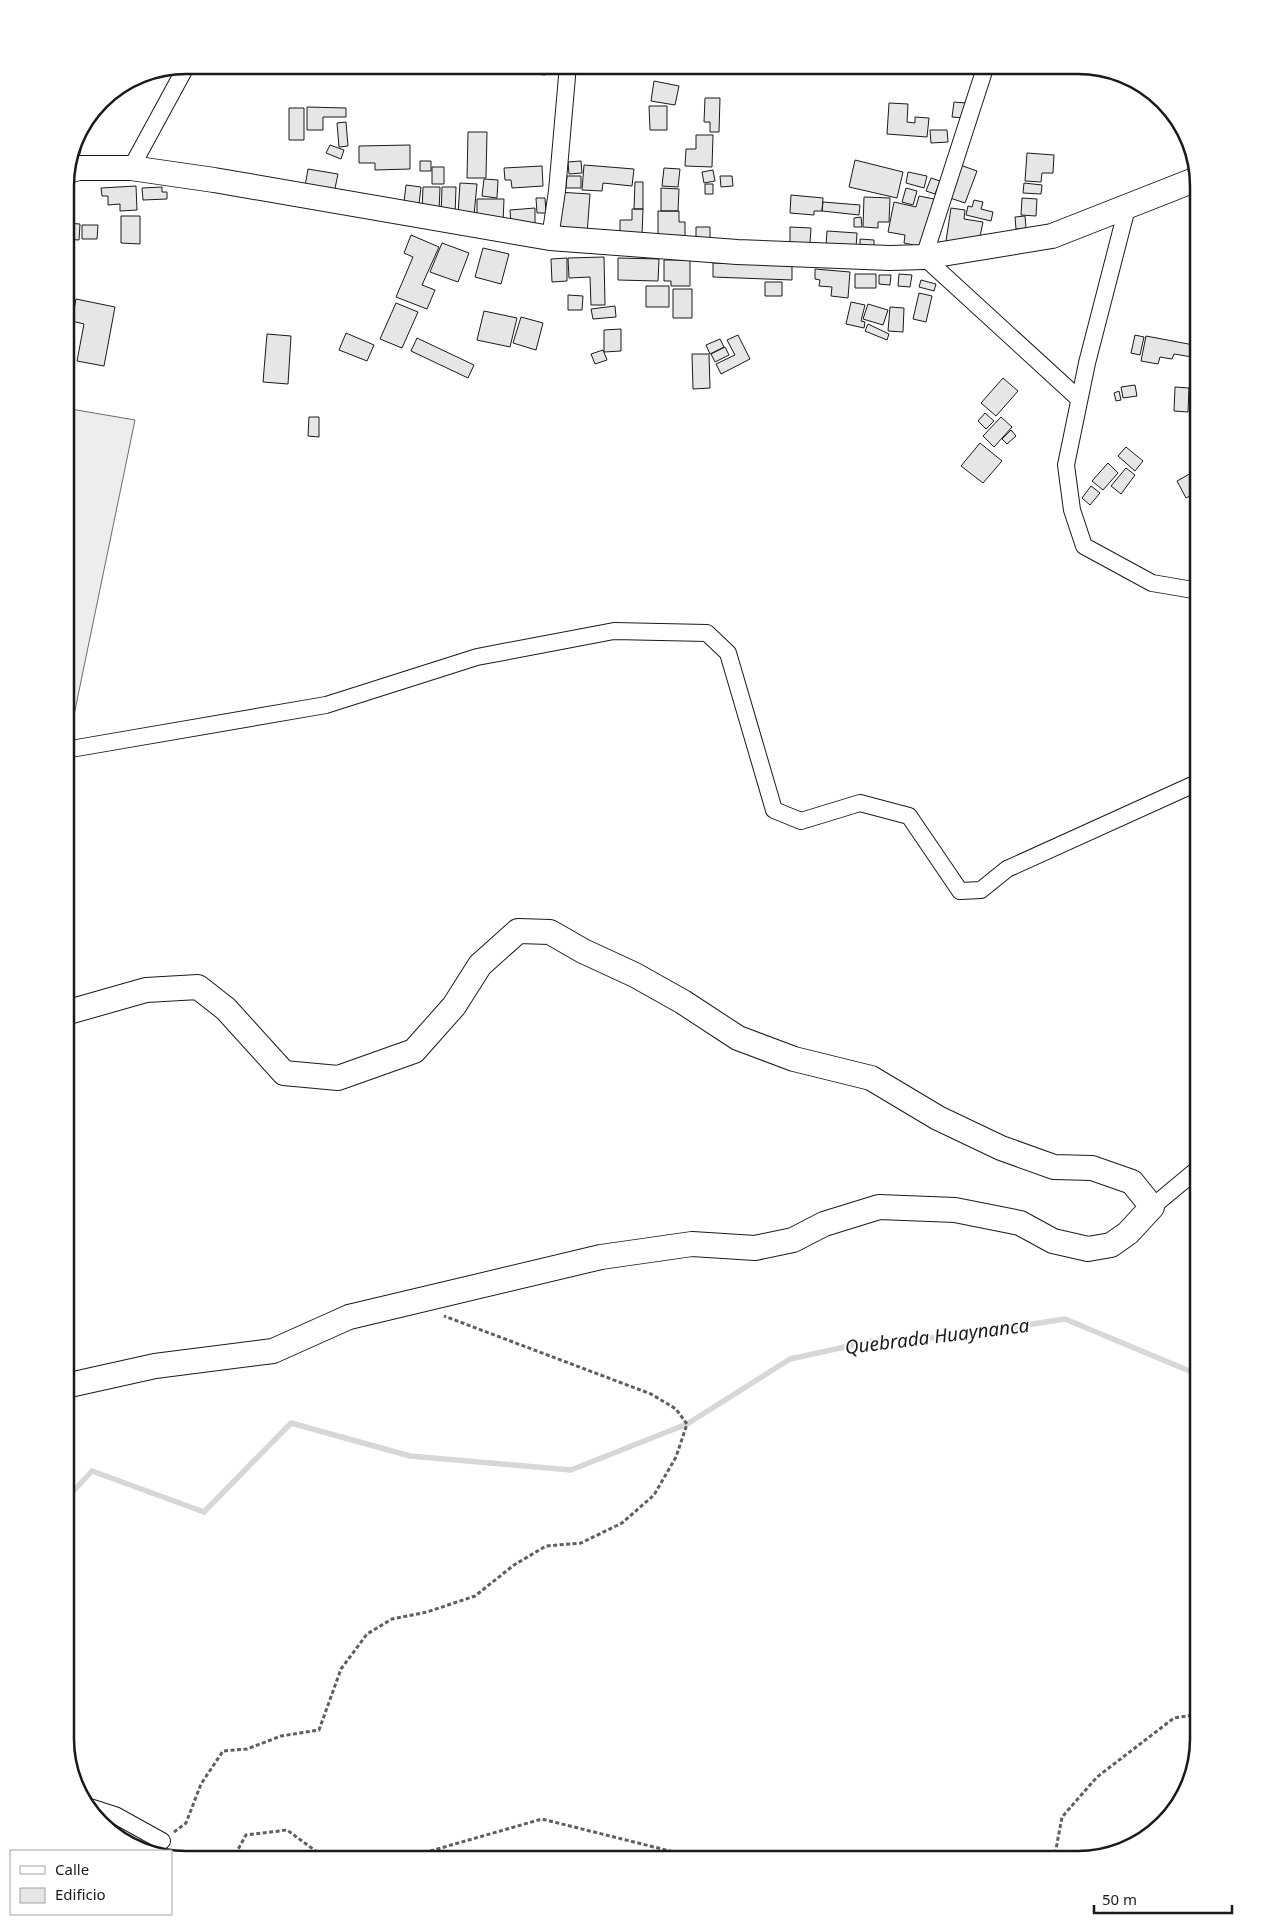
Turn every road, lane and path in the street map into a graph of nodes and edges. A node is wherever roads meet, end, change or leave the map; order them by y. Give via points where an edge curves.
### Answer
1 (182, 74) edge
2 (567, 74) edge
3 (983, 74) edge
4 (131, 168) junction
5 (75, 169) edge
6 (1190, 182) edge
7 (1127, 208) junction
8 (550, 238) junction
9 (924, 257) junction
10 (1079, 399) junction
11 (1190, 589) edge
12 (74, 748) edge
13 (1190, 786) edge
14 (74, 1010) edge
15 (1190, 1175) edge
16 (1152, 1207) junction
17 (409, 1303) junction
18 (74, 1384) edge
19 (1190, 1715) edge
20 (98, 1810) edge
21 (166, 1847) edge
22 (237, 1851) edge
23 (316, 1851) edge
24 (430, 1851) edge
25 (670, 1851) edge
26 (1056, 1851) edge

1 - 4 street
2 - 8 street
3 - 9 street
4 - 5 street
4 - 8 street
6 - 7 street
7 - 9 street via 1052,236
7 - 10 street
8 - 9 street via 737,252
9 - 10 street
10 - 11 street via 1066,465 1072,510 1084,546 1152,583
12 - 13 street via 326,705 477,657 614,630 707,633 728,653 774,810 801,821 860,803 909,816 960,891 981,890 1008,869
14 - 16 street via 146,990 198,987 226,1009 284,1073 338,1078 414,1051 454,1006 480,965 518,931 550,932 683,1002 738,1038 794,1059 871,1078 938,1118 1001,1148 1054,1167 1092,1168 1132,1182
15 - 16 street
16 - 17 street via 1128,1233 1111,1245 1088,1249 1053,1241 1020,1223 955,1210 879,1207 824,1224 792,1240 755,1248 692,1244 602,1257
17 - 18 street via 349,1317 273,1351 155,1366
17 - 21 path via 651,1394 676,1409 687,1424 676,1457 654,1495 622,1523 581,1542 546,1546 514,1565 475,1596 427,1612 392,1618 367,1634 341,1669 319,1730 281,1736 247,1749 223,1751 202,1784 186,1823
19 - 26 path via 1174,1718 1097,1777 1062,1817
20 - 21 street via 116,1815
22 - 23 path via 246,1835 288,1830
24 - 25 path via 542,1819

